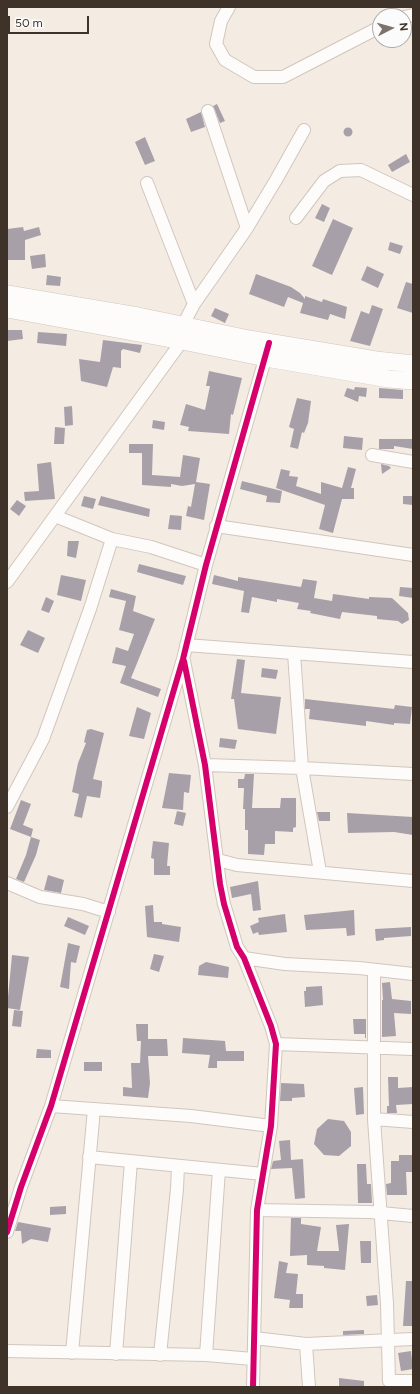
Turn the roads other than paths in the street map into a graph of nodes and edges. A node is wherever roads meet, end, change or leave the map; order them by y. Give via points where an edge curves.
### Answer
1 (229, 7) edge
2 (372, 31) edge
3 (208, 111) dead end
4 (304, 130) dead end
5 (147, 183) dead end
6 (413, 195) edge
7 (296, 218) dead end
8 (247, 228) junction
9 (7, 294) edge
10 (194, 304) junction
11 (7, 309) edge
12 (182, 333) junction
13 (268, 351) junction
14 (413, 364) edge
15 (413, 381) edge
16 (372, 455) dead end
17 (413, 462) edge
18 (54, 516) junction
19 (216, 526) junction
20 (112, 539) junction
21 (413, 555) edge
22 (206, 565) junction
23 (7, 582) edge
24 (186, 645) junction
25 (294, 653) junction
26 (184, 659) junction
27 (413, 662) edge
28 (205, 765) junction
29 (302, 768) junction
30 (413, 774) edge
31 (7, 807) edge
32 (218, 860) junction
33 (320, 872) junction
34 (413, 881) edge
35 (7, 883) edge
36 (109, 912) junction
37 (244, 958) junction
38 (374, 970) junction
39 (413, 974) edge
40 (276, 1044) junction
41 (373, 1048) junction
42 (413, 1049) edge
43 (51, 1106) junction
44 (94, 1109) junction
45 (374, 1119) junction
46 (413, 1122) edge
47 (271, 1126) junction
48 (89, 1158) junction
49 (131, 1162) junction
50 (178, 1166) junction
51 (219, 1170) junction
52 (263, 1174) junction
53 (257, 1210) junction
54 (381, 1213) junction
55 (413, 1216) edge
56 (7, 1232) edge
57 (254, 1338) junction
58 (413, 1339) edge
59 (389, 1340) junction
60 (306, 1344) junction
61 (7, 1352) edge
62 (72, 1353) junction
63 (116, 1354) junction
64 (160, 1355) junction
65 (206, 1355) junction
66 (253, 1359) junction
67 (413, 1381) edge
68 (390, 1384) edge
69 (253, 1387) edge
70 (309, 1387) edge

1 - 2 street via 221,21 216,44 225,60 254,77 283,77
3 - 8 street
4 - 8 street
5 - 10 street
6 - 7 street via 361,170 340,171 324,181
8 - 10 street
9 - 12 main road
10 - 12 street
11 - 12 main road
12 - 13 main road
12 - 18 street
13 - 14 main road
13 - 15 main road via 389,379
13 - 19 street
16 - 17 street
18 - 20 street
18 - 23 street
19 - 21 street
19 - 22 street
20 - 22 street via 151,547
20 - 31 street via 90,609 43,739
22 - 24 street
24 - 25 street
24 - 26 street
25 - 27 street
25 - 29 street
26 - 28 street
26 - 36 street
28 - 29 street
28 - 32 street
29 - 30 street
29 - 33 street
32 - 33 street via 237,865
32 - 37 street via 224,904 237,947
33 - 34 street
35 - 36 street via 40,897 83,904
36 - 43 street
37 - 38 street via 285,964
37 - 40 street via 272,1026
38 - 39 street
38 - 41 street
40 - 41 street
40 - 47 street
41 - 42 street
41 - 45 street
43 - 44 street
43 - 56 street
44 - 47 street via 191,1116
44 - 48 street
45 - 46 street
45 - 54 street
47 - 52 street
48 - 49 street
48 - 62 street
49 - 50 street
49 - 63 street
50 - 51 street
50 - 64 street via 178,1189
51 - 52 street
51 - 65 street
52 - 53 street
53 - 54 street
53 - 57 street
54 - 55 street
54 - 59 street
57 - 60 street
57 - 66 street
58 - 59 street
59 - 60 street
59 - 68 street
60 - 70 street
61 - 62 street
62 - 63 street
63 - 64 street
64 - 65 street
65 - 66 street
66 - 69 street
67 - 68 street

